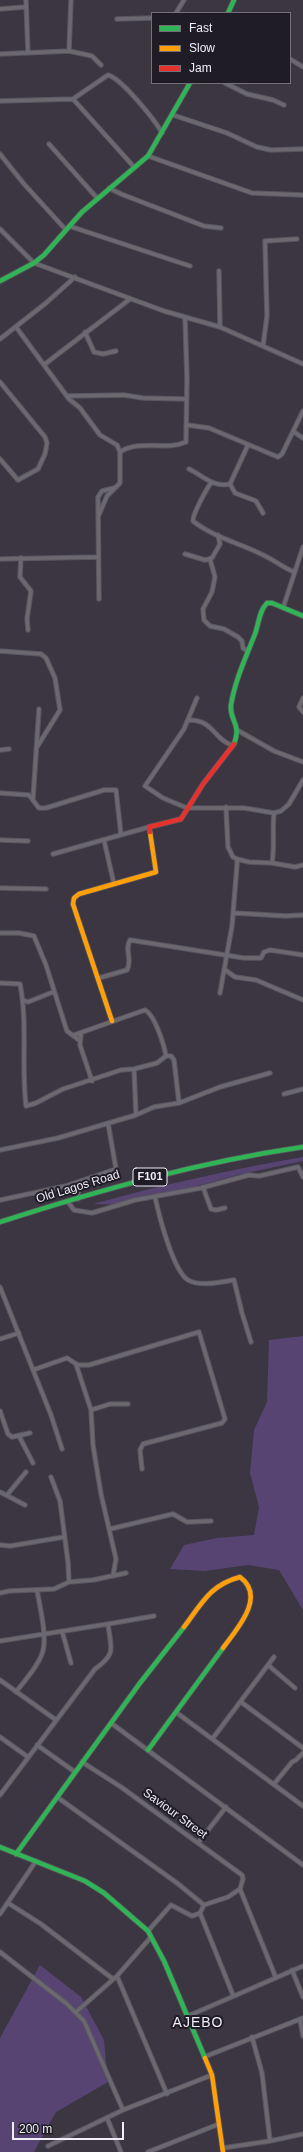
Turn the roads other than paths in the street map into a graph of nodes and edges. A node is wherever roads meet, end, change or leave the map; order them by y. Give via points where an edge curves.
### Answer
1 (26, 0) edge
2 (71, 0) edge
3 (184, 0) edge
4 (234, 0) edge
5 (26, 7) junction
6 (0, 9) edge
7 (177, 12) edge
8 (228, 12) edge
9 (151, 18) edge
10 (117, 19) dead end
11 (69, 51) junction
12 (28, 53) junction
13 (0, 54) edge
14 (291, 60) edge
15 (101, 65) dead end
16 (303, 67) edge
17 (189, 84) edge
18 (227, 84) edge
19 (73, 99) junction
20 (0, 101) edge
21 (284, 105) dead end
22 (172, 115) junction
23 (162, 133) junction
24 (49, 144) dead end
25 (303, 149) edge
26 (0, 154) edge
27 (148, 156) junction
28 (134, 167) junction
29 (109, 188) junction
30 (303, 195) edge
31 (97, 198) junction
32 (68, 228) junction
33 (221, 228) dead end
34 (0, 229) edge
35 (297, 239) dead end
36 (34, 263) junction
37 (190, 266) dead end
38 (219, 271) dead end
39 (76, 277) junction
40 (0, 282) edge
41 (130, 299) junction
42 (185, 317) junction
43 (16, 327) junction
44 (220, 327) junction
45 (85, 332) junction
46 (0, 338) edge
47 (263, 346) junction
48 (116, 351) dead end
49 (45, 364) junction
50 (303, 364) edge
51 (0, 382) edge
52 (67, 396) junction
53 (186, 399) junction
54 (303, 411) edge
55 (187, 425) junction
56 (294, 432) junction
57 (303, 438) edge
58 (248, 445) junction
59 (120, 452) junction
60 (0, 459) edge
61 (189, 469) dead end
62 (212, 482) junction
63 (230, 484) junction
64 (115, 487) junction
65 (263, 514) dead end
66 (98, 517) junction
67 (218, 535) junction
68 (303, 547) edge
69 (185, 554) dead end
70 (98, 557) junction
71 (0, 558) edge
72 (21, 558) junction
73 (210, 559) junction
74 (294, 572) junction
75 (99, 599) dead end
76 (283, 608) junction
77 (303, 616) edge
78 (28, 630) dead end
79 (0, 651) edge
80 (247, 651) junction
81 (197, 698) dead end
82 (303, 698) edge
83 (39, 709) dead end
84 (303, 712) edge
85 (190, 720) junction
86 (237, 730) junction
87 (232, 746) junction
88 (37, 747) junction
89 (9, 748) dead end
90 (0, 750) edge
91 (303, 762) edge
92 (303, 780) edge
93 (0, 793) edge
94 (33, 799) junction
95 (226, 807) junction
96 (187, 808) junction
97 (274, 813) junction
98 (149, 827) junction
99 (121, 835) junction
100 (0, 840) edge
101 (104, 840) junction
102 (28, 841) dead end
103 (53, 854) dead end
104 (237, 859) junction
105 (272, 863) junction
106 (303, 865) edge
107 (114, 884) junction
108 (0, 888) edge
109 (46, 889) dead end
110 (234, 913) junction
111 (303, 915) edge
112 (0, 933) edge
113 (226, 954) junction
114 (303, 955) edge
115 (224, 969) junction
116 (99, 978) junction
117 (0, 983) edge
118 (53, 992) junction
119 (220, 993) dead end
120 (24, 1000) junction
121 (303, 1000) edge
122 (112, 1021) junction
123 (81, 1033) junction
124 (74, 1035) junction
125 (79, 1040) junction
126 (166, 1056) junction
127 (134, 1069) junction
128 (270, 1073) dead end
129 (92, 1080) junction
130 (303, 1089) edge
131 (284, 1094) dead end
132 (179, 1103) junction
133 (136, 1115) junction
134 (108, 1123) junction
135 (303, 1147) edge
136 (0, 1150) edge
137 (303, 1177) edge
138 (79, 1182) junction
139 (203, 1188) junction
140 (155, 1197) junction
141 (78, 1199) junction
142 (0, 1200) edge
143 (68, 1202) junction
144 (225, 1208) dead end
145 (0, 1222) edge
146 (0, 1288) edge
147 (19, 1333) junction
148 (0, 1339) edge
149 (252, 1342) dead end
150 (76, 1364) junction
151 (33, 1370) junction
152 (128, 1404) dead end
153 (91, 1410) junction
154 (0, 1411) edge
155 (30, 1433) dead end
156 (19, 1436) junction
157 (62, 1449) dead end
158 (33, 1463) dead end
159 (142, 1470) dead end
160 (26, 1472) dead end
161 (51, 1477) dead end
162 (0, 1492) edge
163 (7, 1495) junction
164 (25, 1505) dead end
165 (211, 1521) dead end
166 (110, 1529) junction
167 (64, 1537) junction
168 (0, 1545) edge
169 (126, 1573) dead end
170 (114, 1576) junction
171 (69, 1582) junction
172 (38, 1590) junction
173 (0, 1593) edge
174 (154, 1616) dead end
175 (108, 1624) junction
176 (62, 1631) junction
177 (43, 1634) junction
178 (0, 1641) edge
179 (274, 1657) dead end
180 (71, 1663) dead end
181 (268, 1665) junction
182 (0, 1680) edge
183 (295, 1688) dead end
184 (16, 1692) junction
185 (241, 1702) junction
186 (176, 1713) junction
187 (56, 1720) junction
188 (110, 1723) junction
189 (0, 1736) edge
190 (214, 1738) junction
191 (37, 1745) junction
192 (303, 1748) edge
193 (148, 1750) junction
194 (303, 1753) edge
195 (28, 1757) junction
196 (82, 1762) junction
197 (75, 1772) junction
198 (274, 1784) junction
199 (0, 1794) edge
200 (58, 1797) junction
201 (303, 1806) edge
202 (226, 1807) junction
203 (198, 1843) junction
204 (0, 1847) edge
205 (16, 1854) junction
206 (36, 1862) junction
207 (303, 1865) edge
208 (240, 1889) junction
209 (8, 1903) junction
210 (204, 1905) junction
211 (200, 1913) junction
212 (0, 1914) edge
213 (148, 1931) junction
214 (151, 1937) junction
215 (0, 1952) edge
216 (303, 1966) edge
217 (292, 1970) junction
218 (117, 1976) junction
219 (276, 1978) junction
220 (113, 1979) junction
221 (233, 1995) junction
222 (303, 1997) edge
223 (76, 2012) junction
224 (188, 2016) junction
225 (301, 2018) edge
226 (303, 2036) edge
227 (252, 2037) junction
228 (204, 2057) junction
229 (212, 2075) junction
230 (166, 2094) junction
231 (123, 2110) junction
232 (107, 2118) junction
233 (219, 2124) junction
234 (303, 2134) edge
235 (270, 2141) junction
236 (48, 2146) dead end
237 (223, 2150) edge
238 (121, 2152) edge
239 (148, 2152) edge

1 - 5 street
2 - 11 street
3 - 7 street
4 - 8 street
5 - 6 street
5 - 12 street
9 - 10 street
11 - 12 street
11 - 15 street via 92,56
12 - 13 street
14 - 16 street
17 - 22 street
18 - 21 street via 247,94
19 - 20 street
19 - 23 street via 99,80 111,76 154,119
19 - 28 street
22 - 23 street
22 - 25 street via 227,133 257,147 271,150
23 - 27 street
24 - 31 street
26 - 32 street via 24,184
27 - 28 street
27 - 30 street via 252,194
28 - 29 street
29 - 31 street
29 - 33 street via 204,226
31 - 32 street
32 - 36 street
32 - 37 street
34 - 36 street
35 - 47 street via 264,241 267,316
36 - 39 street
36 - 40 street
38 - 44 street
39 - 41 street
39 - 43 street
41 - 42 street
41 - 45 street
42 - 44 street
42 - 53 street
43 - 46 street
43 - 49 street
44 - 47 street
45 - 48 street via 94,352 103,354
45 - 49 street
47 - 50 street
49 - 52 street
51 - 60 street via 45,437 47,443 38,469 18,480
52 - 53 street via 124,395
52 - 59 street via 80,408 100,435 117,445
53 - 55 street
54 - 56 street
55 - 58 street via 203,426
55 - 59 street via 186,442 182,444 126,447
56 - 57 street
56 - 58 street via 278,457
58 - 63 street
59 - 64 street via 121,478
61 - 62 street
62 - 63 street
62 - 67 street via 207,487 192,519
63 - 65 street via 235,493 256,501
64 - 66 street via 107,496
64 - 66 street via 99,493
66 - 70 street
67 - 73 street via 220,544
67 - 74 street via 260,553
68 - 74 street
69 - 73 street
70 - 72 street
70 - 75 street
71 - 72 street
72 - 78 street via 20,577 31,593
73 - 80 street via 215,577 212,592 203,609 204,620 210,626 224,629 238,637
74 - 76 street
76 - 77 street
76 - 80 street via 272,603 264,605
79 - 88 street via 41,654 46,658 55,678 60,710
80 - 86 street via 231,705
81 - 85 street
82 - 84 street via 299,706
83 - 88 street
85 - 87 street via 201,720 226,744
85 - 96 street via 146,786 163,798
86 - 87 street
86 - 91 street via 274,751
87 - 96 street
88 - 94 street
89 - 90 street
92 - 97 street via 289,804
93 - 94 street via 24,794
94 - 99 street via 39,808 46,808 104,790 116,790
95 - 96 street
95 - 97 street
95 - 104 street via 230,852
96 - 98 street via 181,819
97 - 105 street via 272,828 275,841
98 - 99 street
98 - 107 street via 156,872
99 - 101 street
100 - 102 street
101 - 103 street
101 - 107 street
104 - 105 street
104 - 110 street
105 - 106 street
107 - 116 street via 79,894 74,898 73,904
108 - 109 street
110 - 111 street
110 - 113 street
112 - 118 street via 34,936 46,965
113 - 114 street via 261,958 264,952 270,950
113 - 115 street
113 - 116 street via 130,940 127,970
115 - 119 street
115 - 121 street via 235,977 256,980
116 - 122 street
117 - 120 street via 20,984
118 - 120 street via 28,1002
118 - 124 street via 65,1025
120 - 129 street via 23,1085 26,1106 63,1089
122 - 123 street
122 - 126 street via 140,1011 149,1012 155,1021
123 - 124 street
123 - 125 street
124 - 125 street
125 - 129 street
126 - 127 street via 157,1063
126 - 132 street via 171,1056 174,1060
127 - 129 street via 121,1070
127 - 133 street
128 - 132 street via 220,1087
130 - 131 street
132 - 133 street via 154,1107
133 - 134 street
134 - 136 street via 58,1138
134 - 138 street via 116,1170
135 - 141 street, Old Lagos Road / F101 via 232,1158 133,1180
137 - 139 street via 298,1167 258,1176 249,1175
138 - 141 street
138 - 142 street
139 - 140 street
139 - 144 street via 211,1208
140 - 143 street via 135,1200 92,1213 74,1210
140 - 149 street via 174,1259 186,1279 202,1283 234,1280
141 - 143 street, Old Lagos Road / F101
143 - 145 street, Old Lagos Road / F101
146 - 147 street
147 - 148 street
147 - 151 street
150 - 151 street via 67,1358
150 - 153 street
150 - 159 street via 89,1365 168,1340 200,1333 225,1419 222,1423 143,1444 140,1450
151 - 157 street
152 - 153 street via 110,1404
153 - 166 street via 93,1445
154 - 156 street via 8,1434 12,1437
155 - 156 street
156 - 158 street
160 - 163 street
161 - 167 street via 60,1501
162 - 163 street
163 - 164 street
165 - 166 street via 187,1522 174,1514
166 - 170 street via 116,1559
167 - 168 street via 10,1546
167 - 171 street
169 - 170 street
170 - 171 street
171 - 172 street via 54,1589
172 - 173 street
172 - 177 street
174 - 175 street
175 - 176 street
175 - 187 street via 112,1651 110,1657 95,1669
176 - 177 street
176 - 180 street
177 - 178 street
177 - 184 street via 45,1640 41,1657
179 - 181 street
181 - 183 street
181 - 185 street
182 - 184 street
184 - 187 street
185 - 190 street
185 - 192 street
186 - 188 street via 247,1615 249,1587 240,1577 222,1582 214,1589
186 - 190 street
186 - 193 street
187 - 191 street
188 - 193 street
188 - 196 street
189 - 195 street
190 - 198 street
191 - 195 street
191 - 197 street
193 - 202 street
194 - 198 street
195 - 199 street
196 - 197 street
196 - 203 street, Saviour Street
197 - 200 street
198 - 201 street
200 - 205 street
200 - 210 street via 171,1878
202 - 203 street
202 - 207 street
203 - 208 street, Saviour Street via 242,1875
204 - 205 street
205 - 206 street
206 - 209 street
206 - 213 street via 85,1881 104,1893
208 - 210 street via 228,1897
208 - 219 street
209 - 212 street
209 - 220 street via 41,1924
210 - 211 street
211 - 213 street via 188,1915 171,1906
211 - 221 street
213 - 214 street
214 - 218 street
214 - 224 street
215 - 223 street
216 - 217 street
217 - 219 street
217 - 222 street
218 - 220 street
218 - 230 street
219 - 221 street
220 - 223 street
221 - 224 street
223 - 231 street via 84,2021
224 - 228 street
225 - 226 street
225 - 227 street
227 - 228 street
227 - 235 street via 262,2073
228 - 229 street
229 - 230 street
229 - 233 street
230 - 231 street
231 - 232 street
232 - 236 street
232 - 238 street
233 - 237 street
233 - 239 street
234 - 235 street
235 - 237 street

